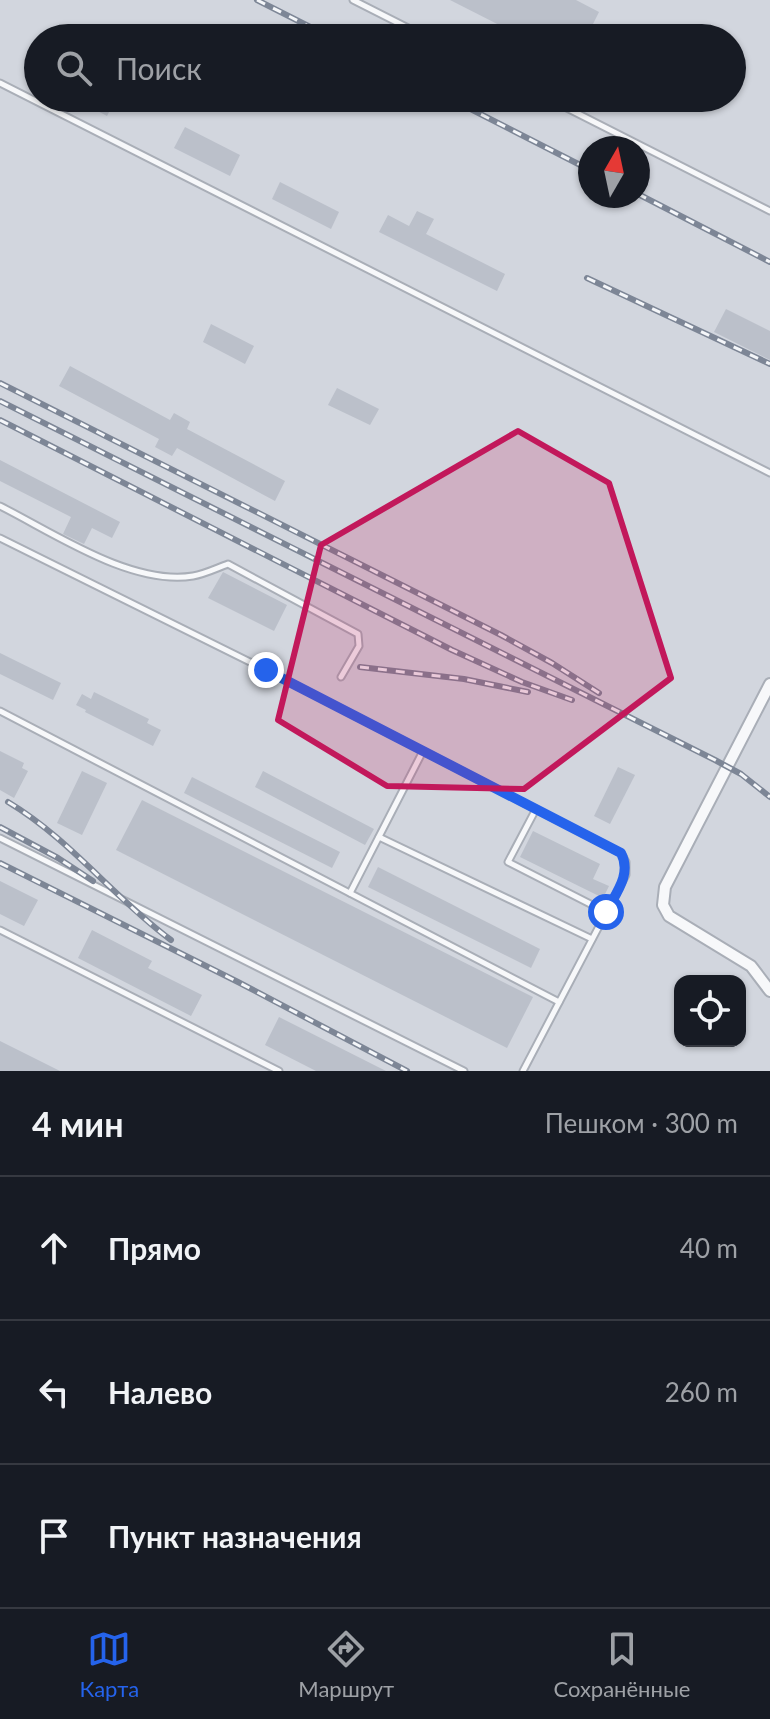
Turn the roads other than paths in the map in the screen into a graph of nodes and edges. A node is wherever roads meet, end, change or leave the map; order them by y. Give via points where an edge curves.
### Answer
1 (353, 0) edge
2 (400, 24) edge
3 (0, 83) edge
4 (24, 95) edge
5 (57, 112) edge
6 (575, 112) edge
7 (770, 211) edge
8 (770, 473) edge
9 (0, 506) edge
10 (0, 538) edge
11 (341, 677) dead end
12 (770, 684) edge
13 (0, 711) edge
14 (423, 751) junction
15 (536, 809) junction
16 (379, 837) junction
17 (0, 838) edge
18 (350, 893) junction
19 (606, 912) junction
20 (0, 930) edge
21 (592, 939) junction
22 (770, 991) edge
23 (559, 1002) junction
24 (279, 1071) edge
25 (464, 1071) edge
26 (523, 1071) edge

1 - 2 lane
3 - 4 lane
5 - 8 lane
6 - 7 lane
9 - 11 lane via 124,569 194,576 228,564 358,634 359,646
10 - 14 lane
12 - 22 street via 665,887 663,905 669,916 751,966
13 - 18 lane
14 - 15 lane
14 - 16 lane
15 - 19 lane via 621,853 626,875
15 - 19 lane via 508,862
16 - 18 lane
16 - 21 lane
17 - 25 lane
18 - 23 lane
19 - 21 lane
20 - 24 lane
21 - 23 lane
23 - 26 lane

